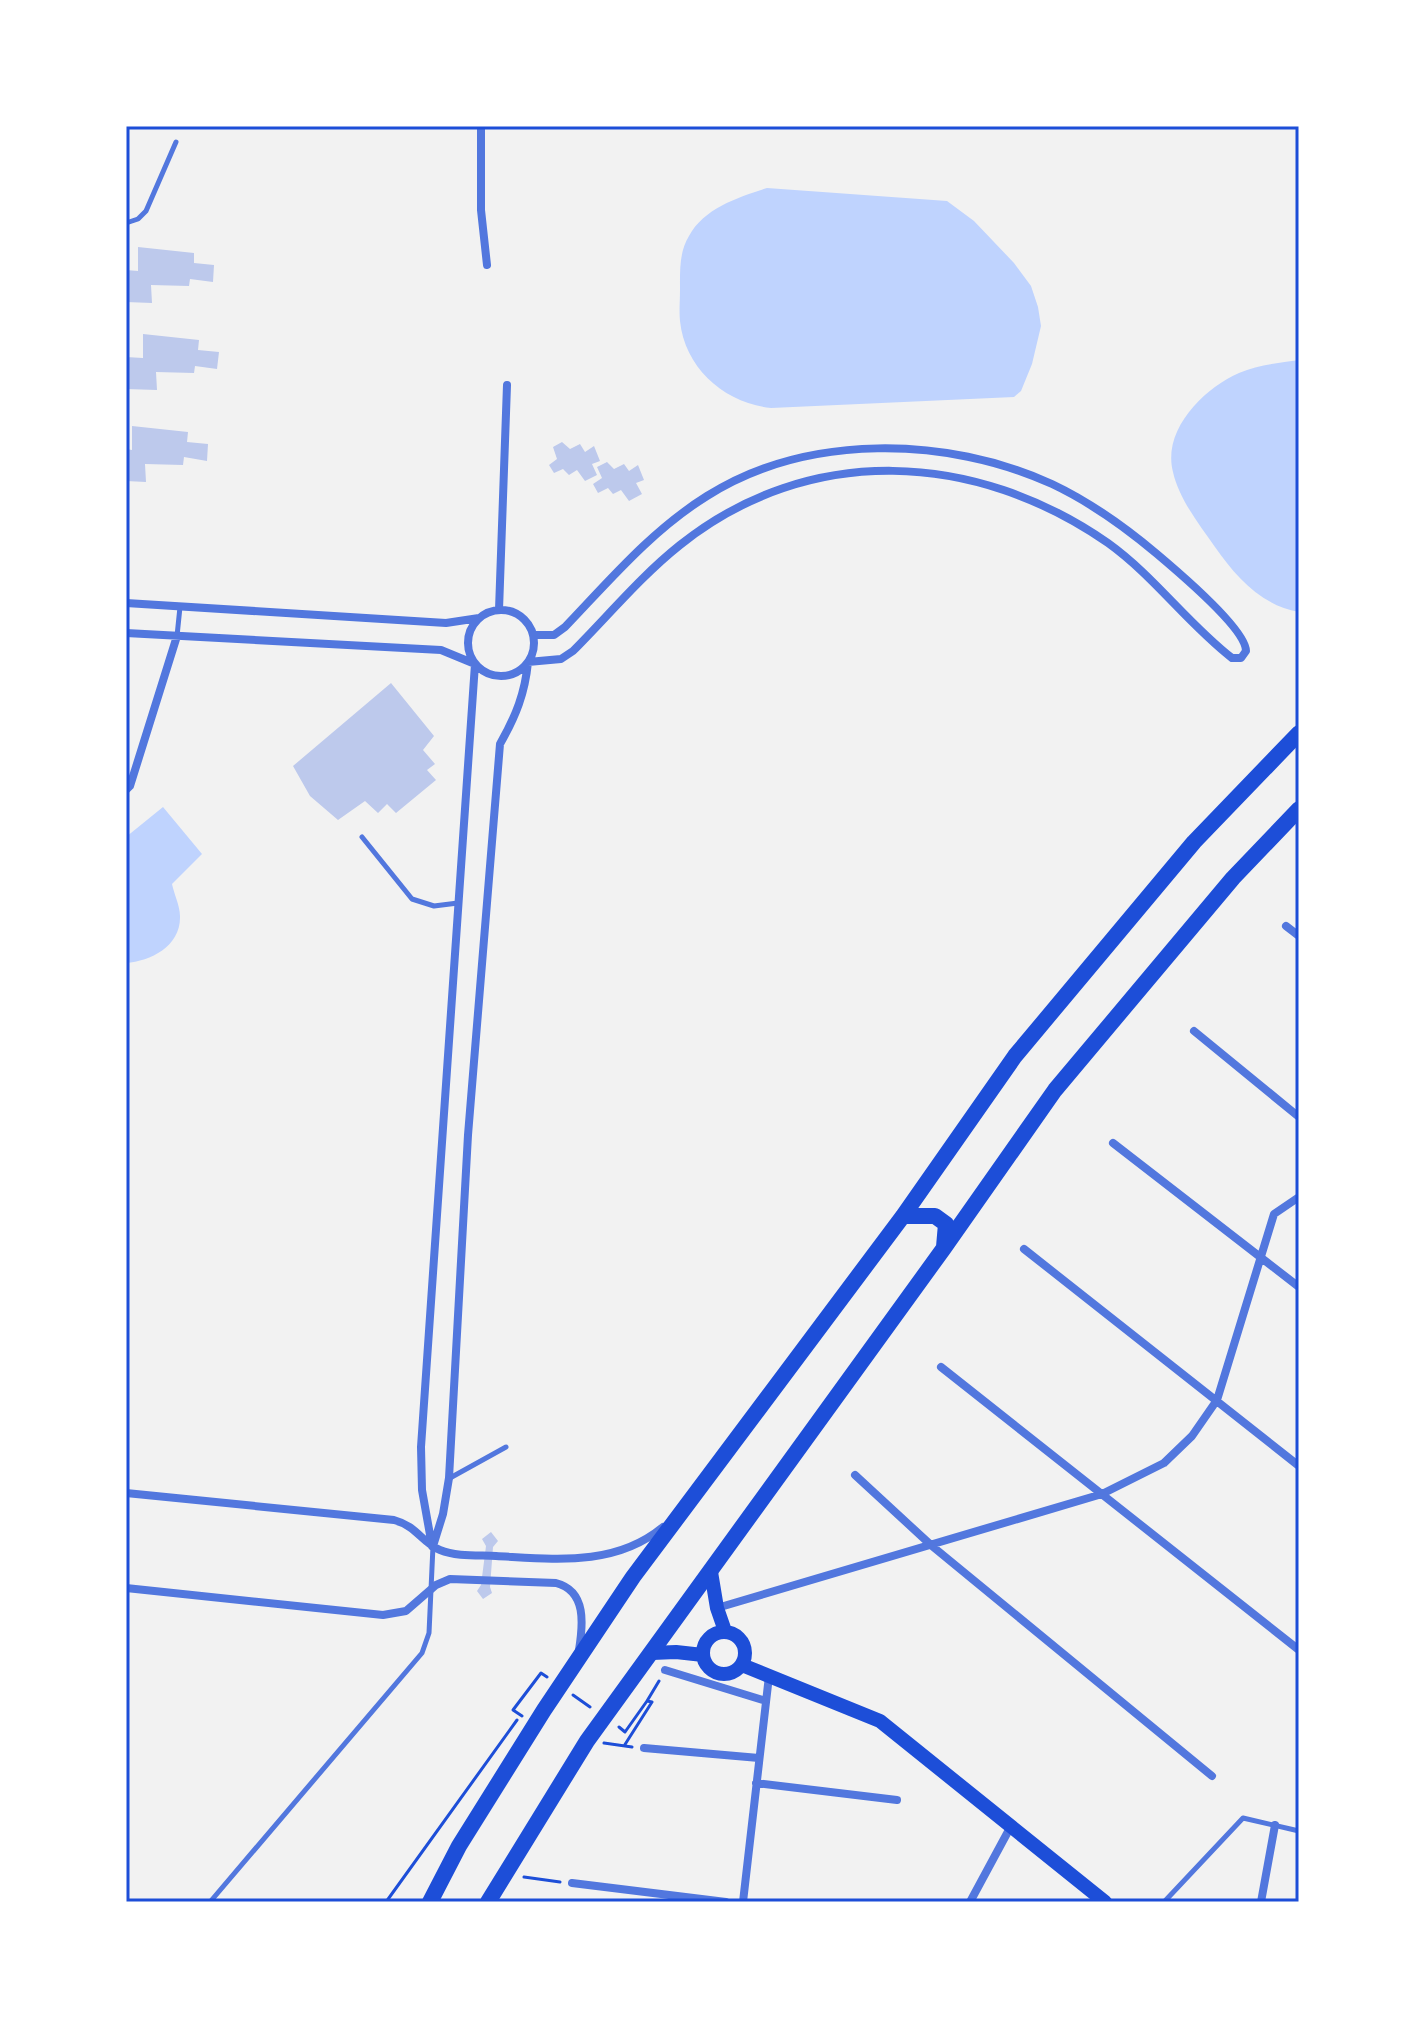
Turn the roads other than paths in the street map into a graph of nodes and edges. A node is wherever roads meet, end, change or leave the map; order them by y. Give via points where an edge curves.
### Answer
1 (481, 126) edge
2 (176, 142) dead end
3 (126, 223) edge
4 (487, 265) dead end
5 (507, 385) dead end
6 (126, 603) edge
7 (180, 607) junction
8 (499, 610) junction
9 (479, 618) junction
10 (126, 633) edge
11 (533, 635) junction
12 (177, 636) junction
13 (528, 662) junction
14 (475, 664) junction
15 (1299, 733) edge
16 (126, 790) edge
17 (1296, 814) edge
18 (362, 837) dead end
19 (458, 903) junction
20 (1286, 926) dead end
21 (1299, 936) edge
22 (1194, 1031) dead end
23 (1299, 1117) edge
24 (1113, 1143) dead end
25 (1299, 1197) edge
26 (903, 1216) junction
27 (944, 1248) junction
28 (1024, 1249) dead end
29 (1262, 1257) junction
30 (1299, 1287) edge
31 (941, 1367) dead end
32 (1217, 1400) junction
33 (506, 1447) dead end
34 (1299, 1466) edge
35 (855, 1475) dead end
36 (449, 1478) junction
37 (126, 1493) edge
38 (1102, 1494) junction
39 (689, 1501) junction
40 (433, 1546) junction
41 (932, 1546) junction
42 (711, 1572) junction
43 (126, 1588) edge
44 (430, 1590) junction
45 (717, 1608) junction
46 (725, 1631) junction
47 (1299, 1650) edge
48 (652, 1653) junction
49 (703, 1655) junction
50 (577, 1661) junction
51 (742, 1665) junction
52 (665, 1670) road end
53 (769, 1676) junction
54 (766, 1701) junction
55 (644, 1748) road end
56 (759, 1758) junction
57 (1212, 1776) dead end
58 (756, 1783) junction
59 (897, 1800) dead end
60 (1275, 1825) junction
61 (1011, 1826) junction
62 (1299, 1831) edge
63 (572, 1883) road end
64 (210, 1902) edge
65 (430, 1902) edge
66 (488, 1902) edge
67 (726, 1902) edge
68 (743, 1902) edge
69 (970, 1902) edge
70 (1105, 1902) edge
71 (1164, 1902) edge
72 (1261, 1902) edge

1 - 4 street
2 - 3 lane via 146,211
5 - 8 street
6 - 7 street
7 - 9 street via 446,623
7 - 12 lane
8 - 9 street
8 - 11 street via 520,616
9 - 14 street via 467,645
10 - 12 street
11 - 13 street
11 - 13 street via 554,635 565,627 647,542 724,486 796,460 885,449 996,464 1073,495 1171,566 1232,625 1246,651 1241,658 1232,658 1110,545 1036,501 961,477 888,470 808,479 739,507 663,559 573,651 561,659
12 - 14 street via 441,650
12 - 16 street
13 - 14 street via 502,676
13 - 36 street via 526,691 500,744 468,1135
14 - 19 street
15 - 26 highway via 1194,842 1015,1056
17 - 27 highway via 1233,878 1055,1090
18 - 19 lane via 412,899 434,906
19 - 40 street via 421,1447 422,1490
20 - 21 street
22 - 23 street
24 - 29 street
25 - 29 street via 1274,1214
26 - 27 highway via 935,1216 946,1224
26 - 39 highway
27 - 42 highway
28 - 32 street
29 - 30 street
29 - 32 street
31 - 38 street
32 - 34 street
32 - 38 street via 1192,1436 1164,1463
33 - 36 lane
35 - 41 street
36 - 40 street
37 - 40 street via 394,1520 411,1526
38 - 41 street
38 - 47 street
39 - 40 street via 649,1537 603,1556 548,1559 449,1553
39 - 50 highway
40 - 44 lane
41 - 45 street
41 - 57 street
42 - 45 main road
42 - 48 highway
43 - 44 street via 383,1615 406,1611
44 - 50 street via 450,1579 562,1584 576,1597 582,1613
44 - 64 lane via 429,1633 422,1653
45 - 46 main road
46 - 49 main road via 708,1638
46 - 51 main road via 741,1639 746,1657
48 - 49 main road
48 - 66 highway via 587,1741
49 - 51 main road via 714,1672 734,1672
50 - 65 highway via 459,1846
51 - 53 main road
52 - 54 street
53 - 54 street
53 - 61 main road via 880,1721
54 - 56 street
55 - 56 street
56 - 58 street
58 - 59 street
58 - 68 street
60 - 62 lane
60 - 71 lane via 1243,1818
60 - 72 street
61 - 69 street
61 - 70 main road
63 - 67 street

